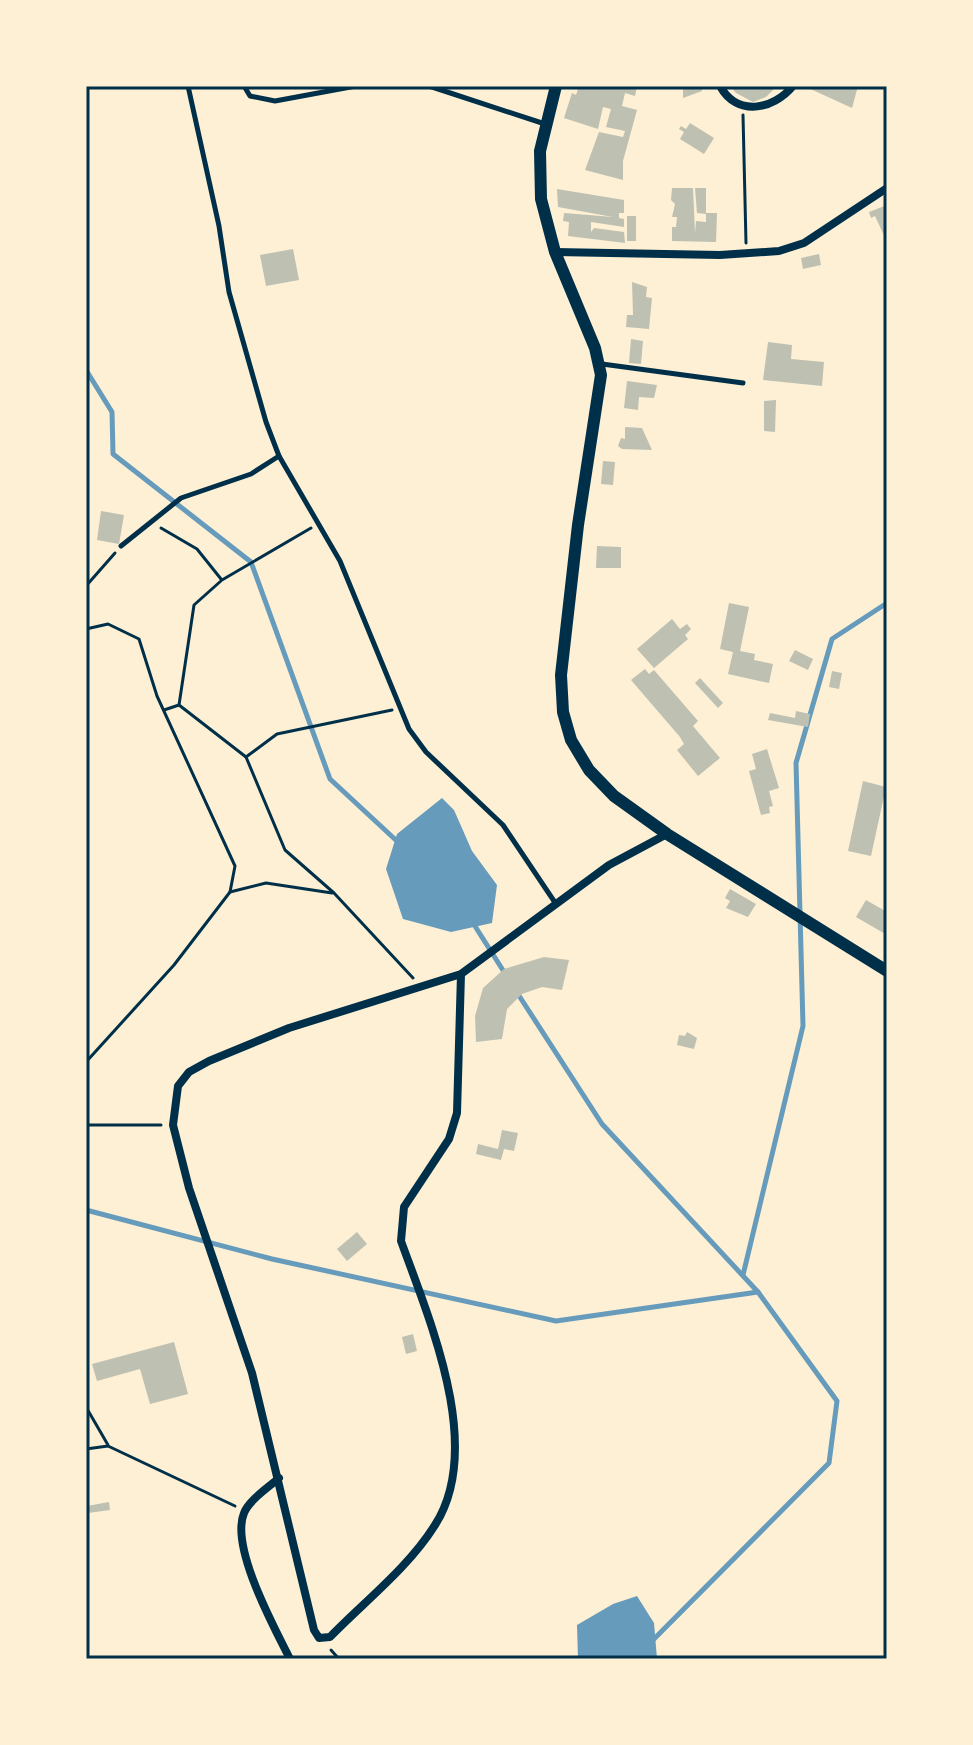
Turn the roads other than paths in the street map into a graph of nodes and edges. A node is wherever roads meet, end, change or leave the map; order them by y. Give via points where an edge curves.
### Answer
1 (188, 86) edge
2 (244, 86) edge
3 (356, 86) edge
4 (429, 86) edge
5 (556, 86) edge
6 (720, 86) edge
7 (793, 86) edge
8 (546, 125) junction
9 (887, 188) edge
10 (555, 252) junction
11 (600, 364) junction
12 (743, 383) dead end
13 (279, 456) junction
14 (121, 546) road end
15 (667, 834) junction
16 (556, 905) junction
17 (887, 971) edge
18 (461, 974) junction
19 (279, 1478) junction
20 (290, 1659) edge

1 - 13 lane via 229,292
2 - 3 lane via 250,96 275,101
4 - 8 lane
5 - 8 main road
6 - 7 street via 726,97 743,107 770,104
8 - 10 main road via 539,174
9 - 10 street via 792,249 746,255
10 - 11 main road
11 - 12 lane
11 - 15 main road via 561,675 563,712 571,740 589,770 614,796
13 - 14 lane via 251,474 181,498
13 - 16 lane via 359,602 399,708 426,752 503,825
15 - 16 street via 609,865
15 - 17 main road
16 - 18 street
18 - 19 street via 289,1028 189,1072 178,1086 173,1125 189,1188 252,1373
18 - 19 street via 457,1113 449,1139 404,1207 401,1224 401,1241 450,1389 453,1473 436,1524 400,1568 325,1638 314,1630
19 - 20 street via 244,1511 240,1536 268,1616

